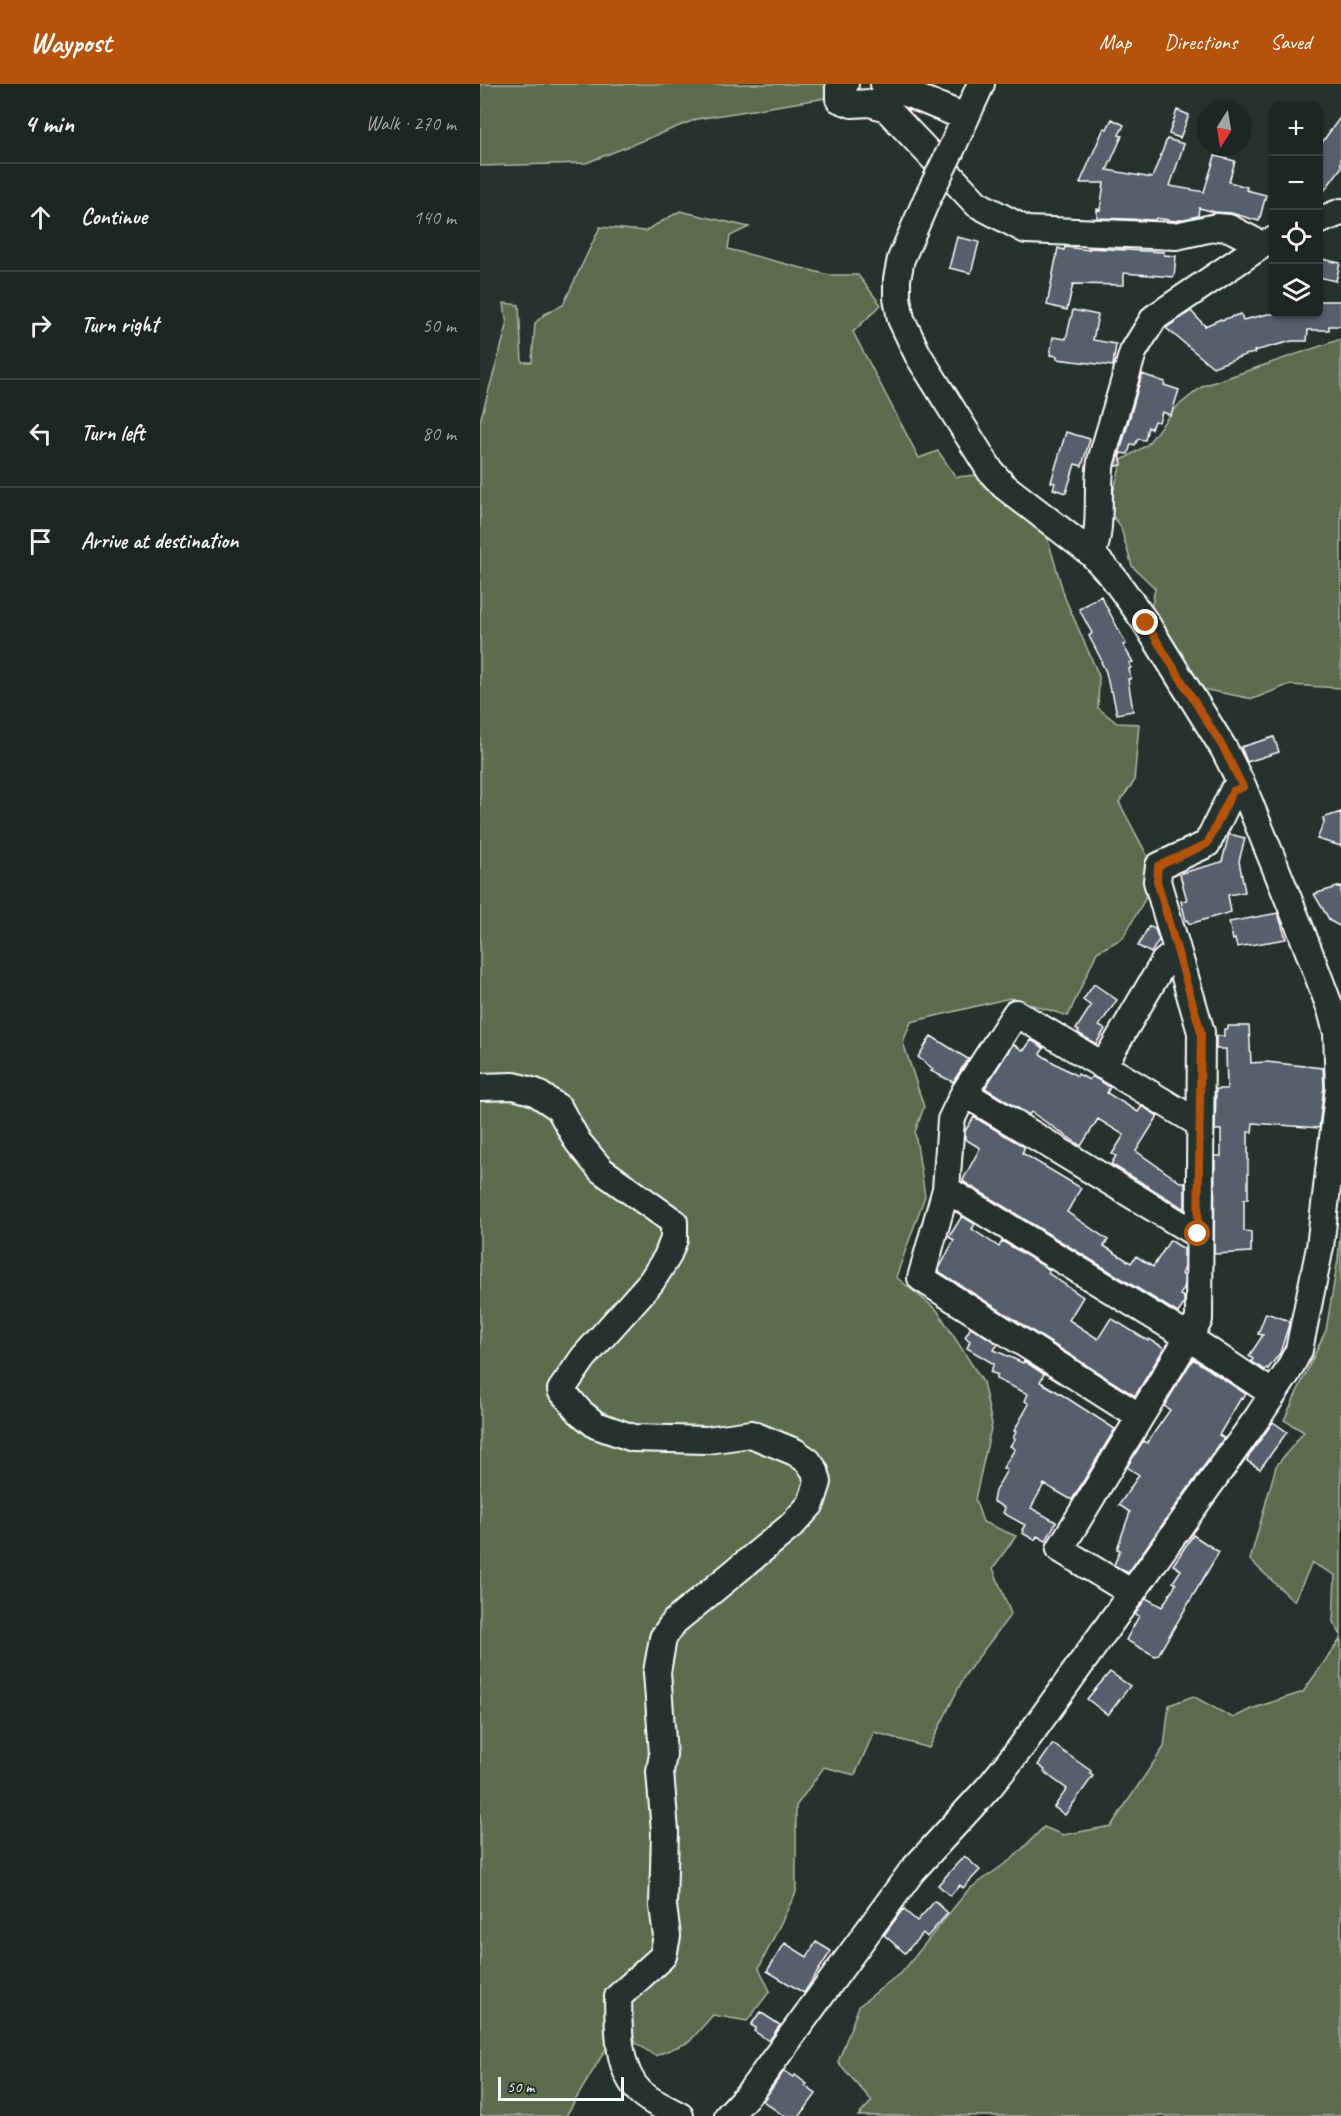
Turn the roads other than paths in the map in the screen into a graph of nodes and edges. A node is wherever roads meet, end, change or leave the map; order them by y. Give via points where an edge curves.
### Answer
1 (845, 84) edge
2 (884, 84) edge
3 (981, 84) edge
4 (965, 117) junction
5 (1341, 212) edge
6 (1323, 219) edge
7 (1268, 242) edge
8 (1092, 554) junction
9 (1243, 787) junction
10 (1178, 951) junction
11 (1339, 1032) edge
12 (1103, 1066) junction
13 (480, 1088) edge
14 (964, 1092) junction
15 (1200, 1124) junction
16 (946, 1189) junction
17 (1198, 1234) junction
18 (1188, 1337) junction
19 (1273, 1394) junction
20 (1140, 1417) junction
21 (1132, 1593) junction
22 (680, 2116) edge
23 (728, 2116) edge

1 - 7 street via 839,88 838,99 886,108 977,204 1026,230 1176,236 1217,227
2 - 4 street
3 - 4 street
4 - 8 street, bridge via 901,259 897,279 901,319 918,355 991,472
5 - 6 street
7 - 8 street via 1154,318 1133,352 1101,461 1097,543
8 - 9 street via 1146,623
9 - 10 street via 1233,791 1207,844 1158,866 1157,881
9 - 11 street
10 - 12 street via 1164,962
10 - 15 street via 1201,1032
11 - 19 street via 1339,1087 1320,1246 1299,1350
12 - 14 street via 1016,1013
12 - 15 street
13 - 22 street via 514,1086 535,1092 559,1108 578,1142 601,1170 674,1222 674,1239 651,1282 584,1357 561,1390 596,1425 633,1438 707,1440 751,1434 808,1461 818,1482 811,1504 791,1526 674,1622 663,1638 657,1672 667,1936 663,1956 618,1997 620,2051 630,2076 640,2092
14 - 16 street via 951,1120
14 - 17 street
15 - 17 street
16 - 18 street
16 - 20 street via 921,1278
17 - 18 street via 1199,1320
18 - 19 street
18 - 20 street
19 - 21 street
20 - 21 street via 1060,1549
21 - 23 street via 1022,1746 912,1871 751,2091

